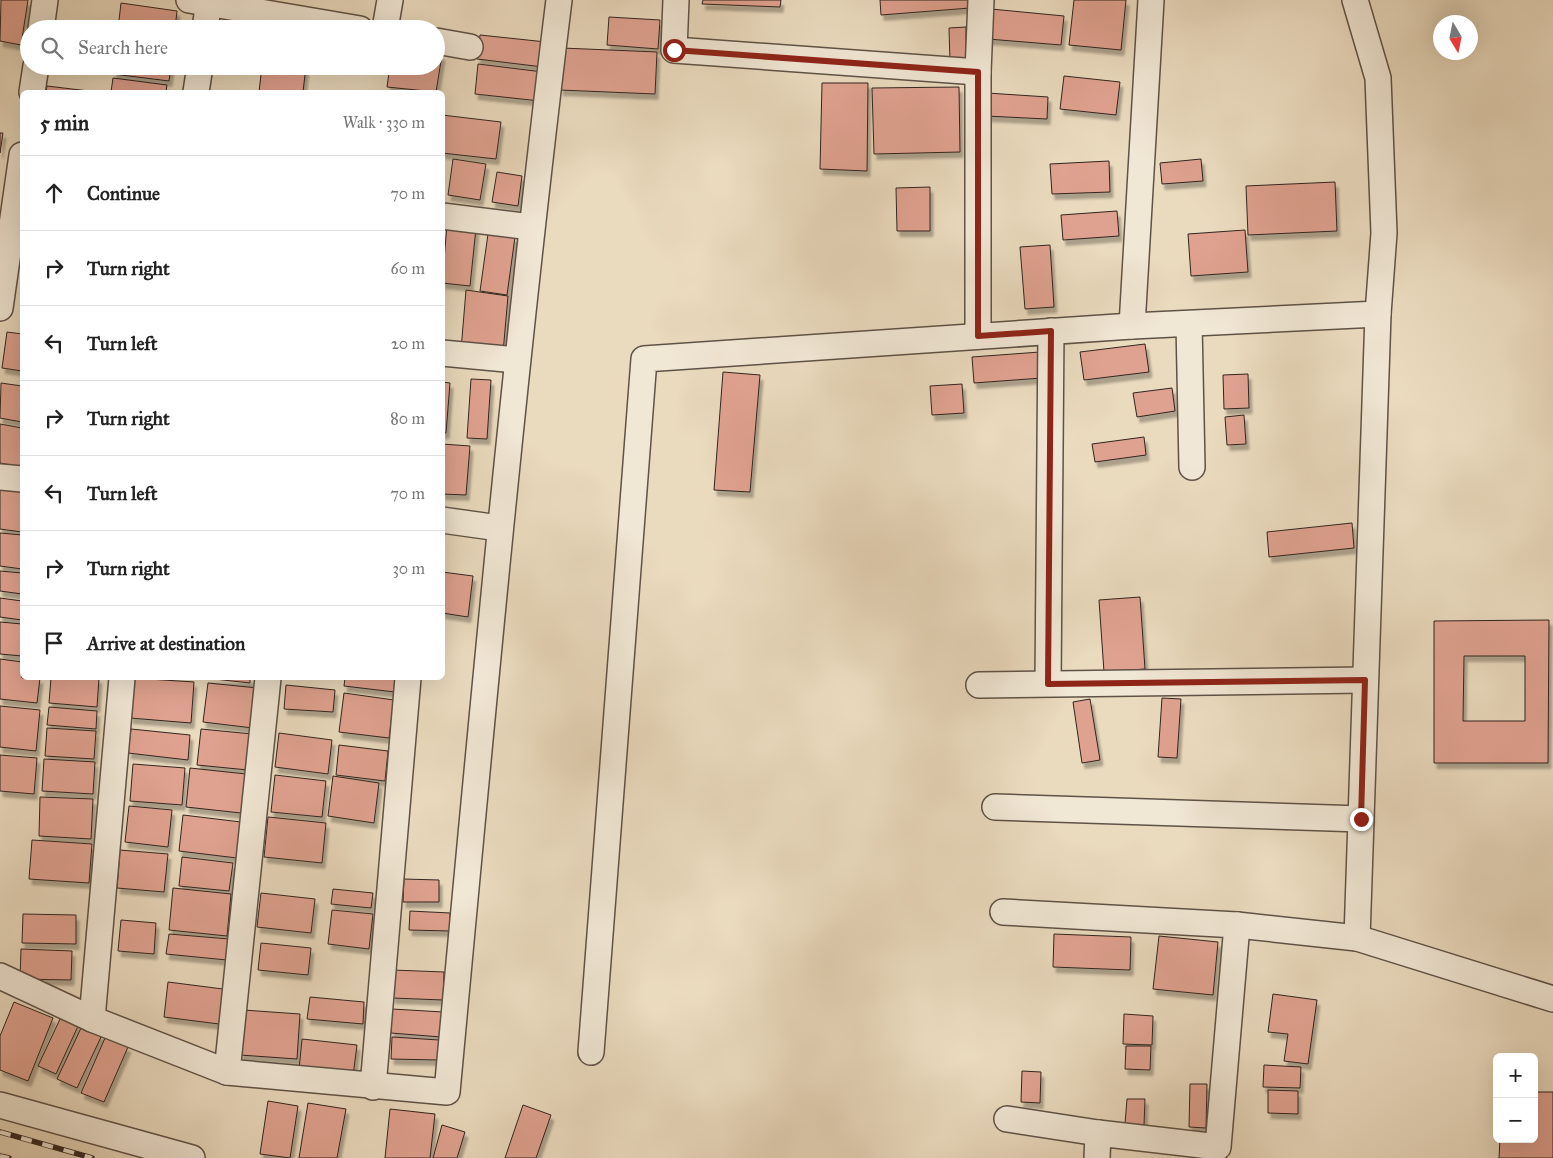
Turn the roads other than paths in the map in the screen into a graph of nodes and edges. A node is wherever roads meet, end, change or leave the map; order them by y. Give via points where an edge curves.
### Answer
1 (45, 0) edge
2 (390, 0) edge
3 (559, 0) edge
4 (676, 0) edge
5 (981, 0) edge
6 (1150, 0) edge
7 (1355, 0) edge
8 (203, 1) edge
9 (42, 20) edge
10 (204, 20) edge
11 (310, 20) edge
12 (387, 20) edge
13 (445, 43) edge
14 (470, 47) dead end
15 (978, 72) junction
16 (35, 75) edge
17 (199, 75) edge
18 (32, 90) edge
19 (196, 90) edge
20 (20, 169) edge
21 (445, 216) edge
22 (531, 227) junction
23 (0, 308) edge
24 (1378, 314) junction
25 (1189, 324) junction
26 (1132, 326) junction
27 (1051, 331) junction
28 (978, 336) junction
29 (445, 352) edge
30 (517, 360) junction
31 (1192, 467) dead end
32 (0, 477) edge
33 (20, 479) edge
34 (445, 520) edge
35 (499, 528) junction
36 (122, 680) edge
37 (268, 680) edge
38 (408, 680) edge
39 (1365, 680) junction
40 (1048, 684) junction
41 (979, 685) dead end
42 (996, 807) dead end
43 (1361, 819) junction
44 (1003, 912) dead end
45 (1237, 925) junction
46 (1357, 938) junction
47 (0, 976) edge
48 (1553, 999) edge
49 (92, 1020) junction
50 (590, 1052) dead end
51 (227, 1072) junction
52 (373, 1087) junction
53 (0, 1105) edge
54 (1007, 1119) dead end
55 (1098, 1133) junction
56 (192, 1158) edge
57 (1097, 1158) edge

1 - 9 street
2 - 12 street
3 - 22 street
4 - 15 street via 674,50
5 - 15 street
6 - 26 street
7 - 24 street via 1378,78 1384,233
8 - 10 street
8 - 11 street
13 - 14 street
15 - 28 street
16 - 18 street
17 - 19 street
20 - 23 street
21 - 22 street
22 - 30 street
24 - 25 street
24 - 39 street
25 - 26 street
25 - 31 street
26 - 27 street
27 - 28 street
27 - 40 street
28 - 50 street via 644,359
29 - 30 street
30 - 35 street
32 - 33 street
34 - 35 street
35 - 52 street via 447,1092
36 - 49 street
37 - 51 street
38 - 52 street
39 - 40 street
39 - 43 street
40 - 41 street
42 - 43 street
43 - 46 street
44 - 45 street
45 - 46 street
45 - 55 street via 1218,1147
46 - 48 street
47 - 49 street
49 - 51 street
51 - 52 street
53 - 56 street
54 - 55 street
55 - 57 street

